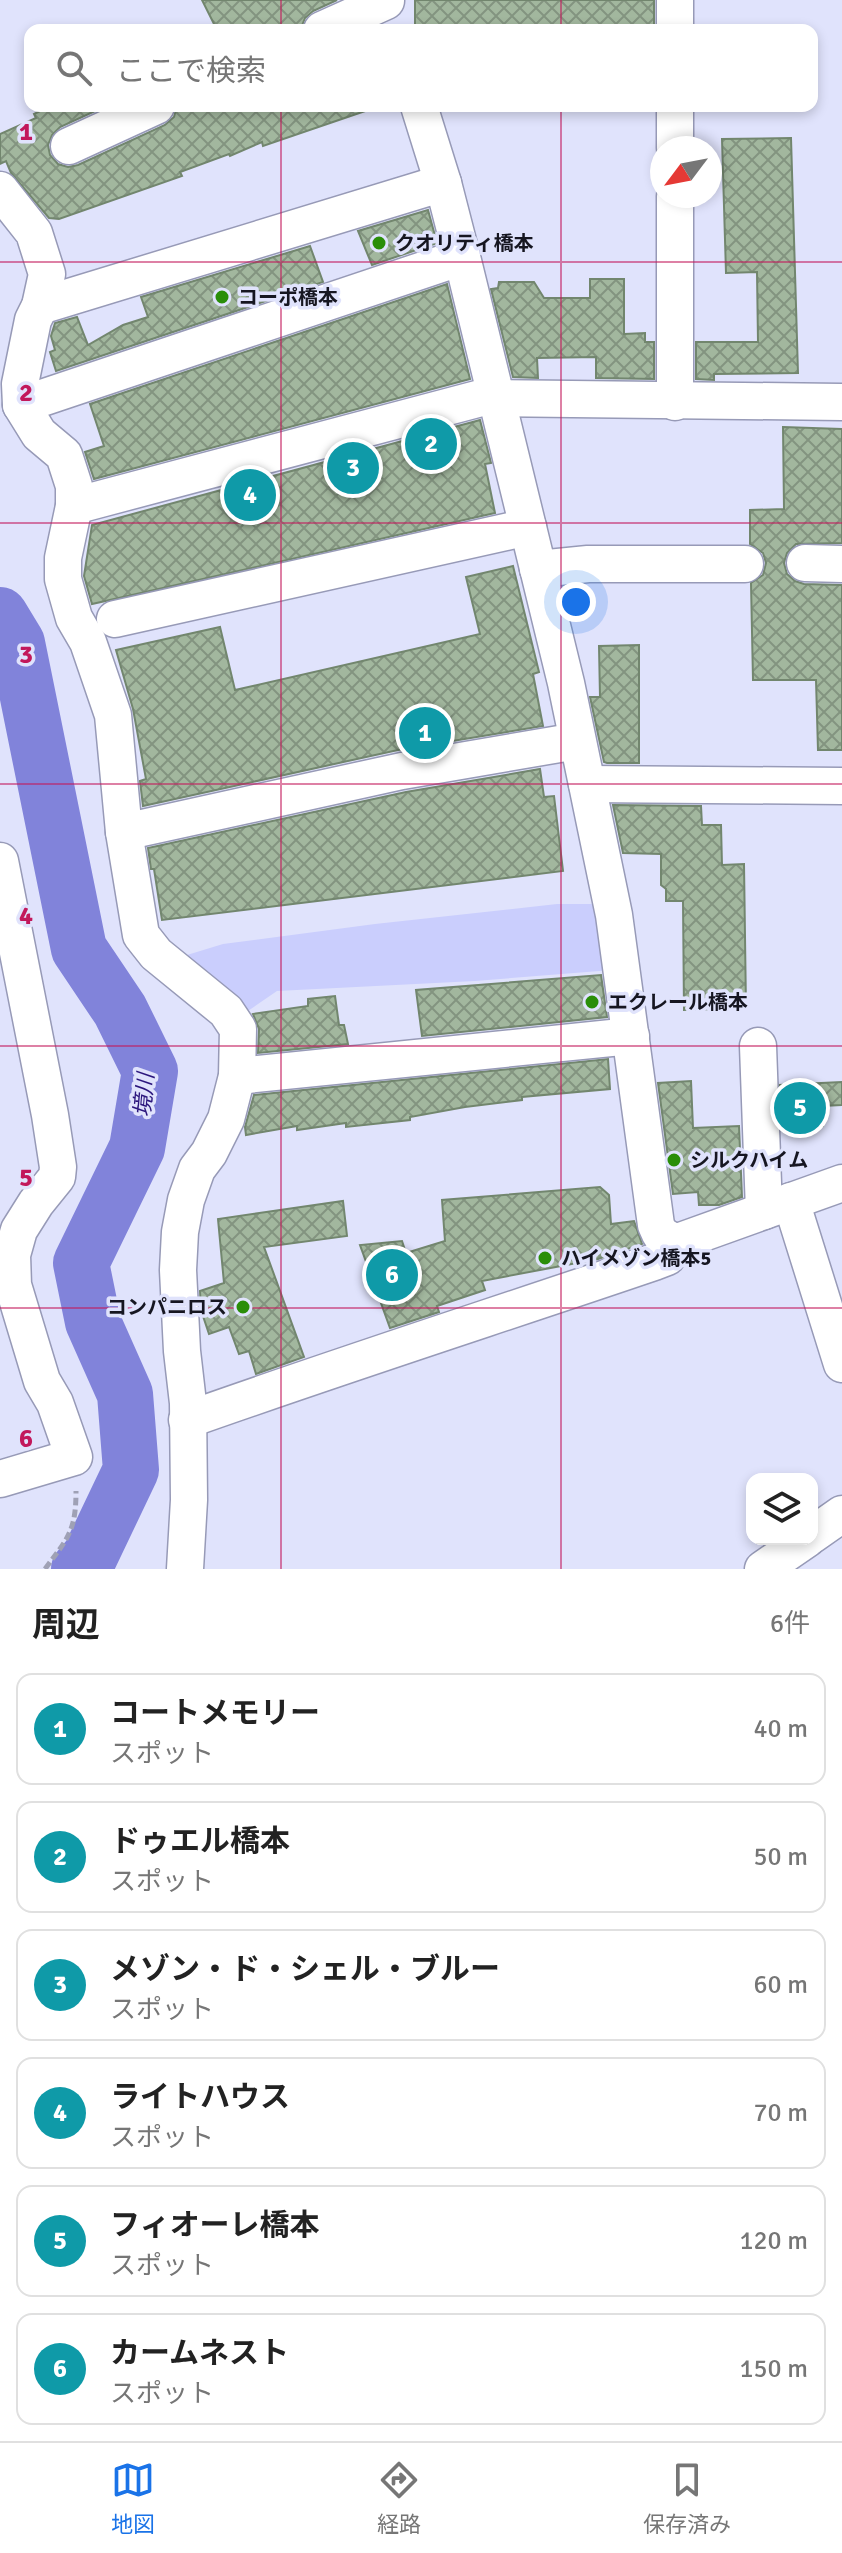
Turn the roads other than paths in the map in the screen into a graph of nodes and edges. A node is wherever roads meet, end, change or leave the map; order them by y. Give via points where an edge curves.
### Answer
1 (386, 0) edge
2 (675, 0) edge
3 (335, 24) edge
4 (393, 24) edge
5 (675, 24) edge
6 (143, 112) edge
7 (421, 112) edge
8 (675, 112) edge
9 (675, 136) edge
10 (69, 146) dead end
11 (443, 183) junction
12 (0, 190) edge
13 (675, 208) edge
14 (462, 257) junction
15 (40, 306) junction
16 (497, 398) junction
17 (675, 402) junction
18 (842, 402) edge
19 (21, 405) junction
20 (74, 506) junction
21 (528, 527) junction
22 (805, 563) dead end
23 (745, 564) dead end
24 (842, 564) edge
25 (538, 569) junction
26 (115, 619) dead end
27 (577, 741) junction
28 (587, 784) junction
29 (842, 786) edge
30 (124, 832) junction
31 (0, 861) edge
32 (9, 954) edge
33 (631, 1036) junction
34 (758, 1046) dead end
35 (237, 1076) junction
36 (842, 1183) edge
37 (778, 1206) junction
38 (675, 1243) junction
39 (842, 1364) edge
40 (187, 1420) junction
41 (0, 1479) edge
42 (842, 1514) edge
43 (818, 1531) edge
44 (798, 1545) edge
45 (185, 1569) edge
46 (763, 1569) edge

1 - 3 street
1 - 4 street
2 - 5 street
6 - 10 street
7 - 11 street
8 - 9 street
11 - 14 street
11 - 15 street
12 - 15 street via 34,233 47,274
13 - 17 street
14 - 16 street
14 - 19 street
15 - 19 street via 22,372
16 - 17 street
16 - 20 street
16 - 21 street
17 - 18 street
19 - 20 street via 39,434 64,455
20 - 30 street via 63,579 113,715
21 - 25 street
21 - 26 street
22 - 24 street
23 - 25 street
25 - 27 street
27 - 28 street
27 - 30 street via 402,771
28 - 29 street
28 - 33 street via 612,903
30 - 35 street via 141,935 233,1020 239,1038
31 - 32 street
32 - 41 street via 58,1167 57,1177 19,1230 12,1255 13,1285 42,1381 74,1457
33 - 35 street
33 - 38 street via 656,1225
34 - 37 street
35 - 40 street via 219,1134 197,1169 180,1232
36 - 37 street
37 - 38 street
37 - 39 street
38 - 40 street via 667,1257 654,1262
40 - 45 street
42 - 43 street
44 - 46 street

